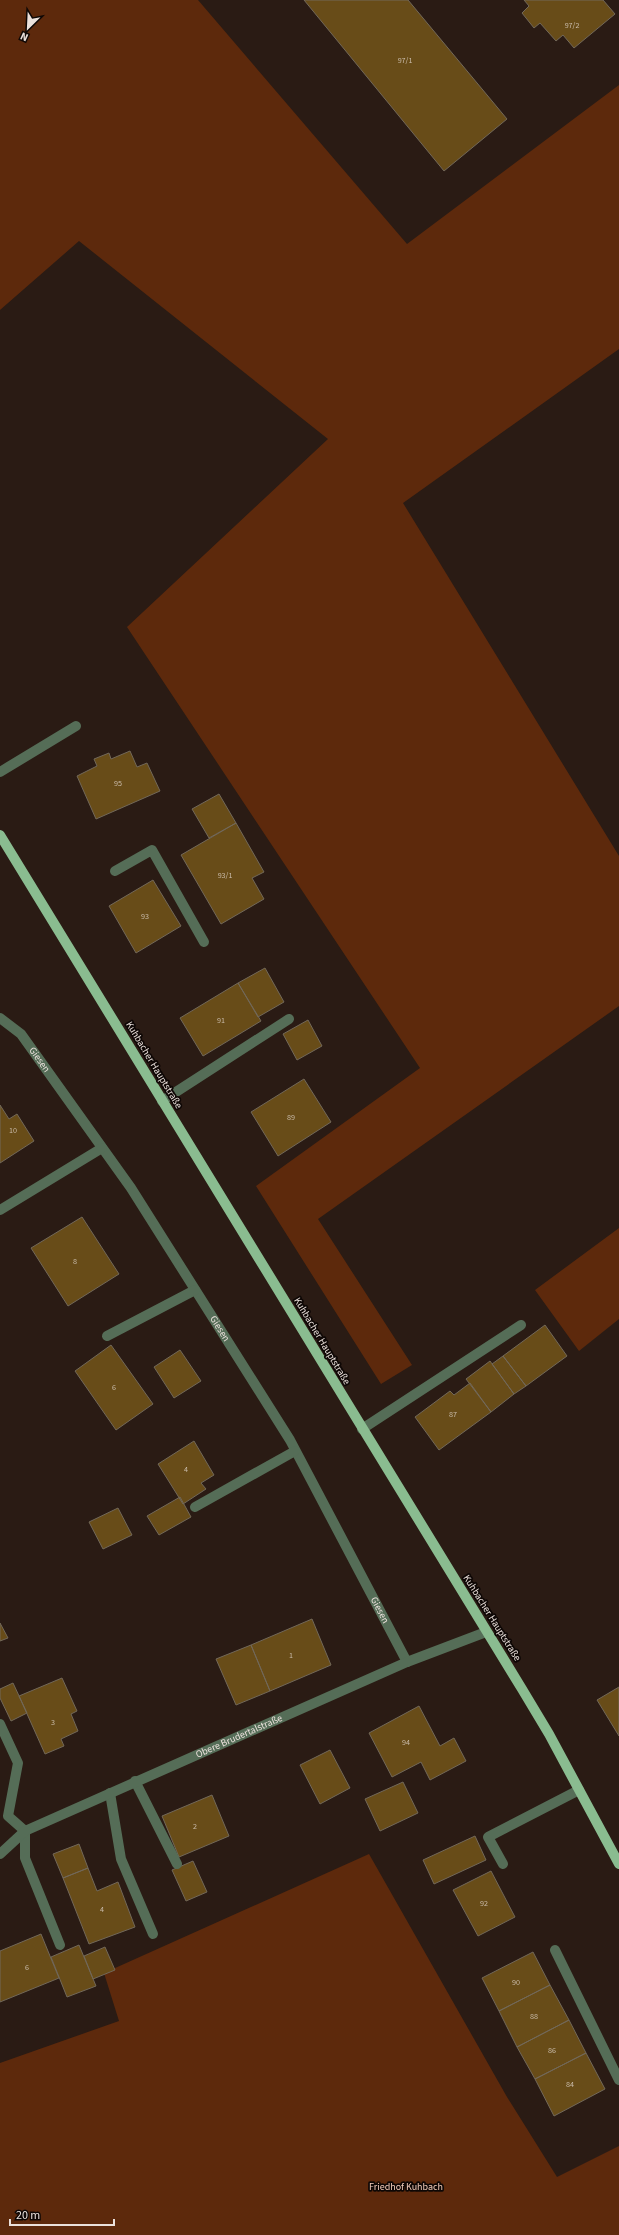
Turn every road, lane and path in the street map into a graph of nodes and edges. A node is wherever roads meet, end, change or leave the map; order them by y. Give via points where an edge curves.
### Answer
1 (76, 726) dead end
2 (0, 772) edge
3 (0, 835) edge
4 (115, 871) dead end
5 (204, 942) dead end
6 (0, 1018) edge
7 (289, 1020) dead end
8 (162, 1101) junction
9 (102, 1148) junction
10 (0, 1210) edge
11 (195, 1290) junction
12 (521, 1325) dead end
13 (107, 1336) dead end
14 (362, 1429) junction
15 (295, 1451) junction
16 (195, 1507) dead end
17 (486, 1632) junction
18 (407, 1662) junction
19 (0, 1724) edge
20 (136, 1781) junction
21 (580, 1790) junction
22 (110, 1793) junction
23 (24, 1830) junction
24 (0, 1854) edge
25 (177, 1864) dead end
26 (503, 1864) dead end
27 (619, 1864) edge
28 (154, 1934) dead end
29 (60, 1945) dead end
30 (555, 1950) dead end
31 (619, 2080) edge

1 - 2 street
3 - 8 main road, Kuhbacher Hauptstraße
4 - 5 street via 152,850
6 - 9 street, Giesen via 21,1034
7 - 8 street
8 - 14 main road, Kuhbacher Hauptstraße
9 - 10 street
9 - 11 street, Giesen via 131,1188
11 - 13 street
11 - 15 street, Giesen
12 - 14 street
14 - 17 main road, Kuhbacher Hauptstraße
15 - 16 street
15 - 18 street, Giesen
17 - 18 street, Obere Brudertalstraße
17 - 21 main road, Kuhbacher Hauptstraße
18 - 20 street, Obere Brudertalstraße
19 - 23 street via 18,1763 8,1816
20 - 22 street, Obere Brudertalstraße
20 - 25 street
21 - 26 street via 488,1836
21 - 27 main road, Kuhbacher Hauptstraße
22 - 23 street, Obere Brudertalstraße
22 - 28 street via 121,1859
23 - 24 street, Obere Brudertalstraße
23 - 29 street via 25,1858
30 - 31 street

